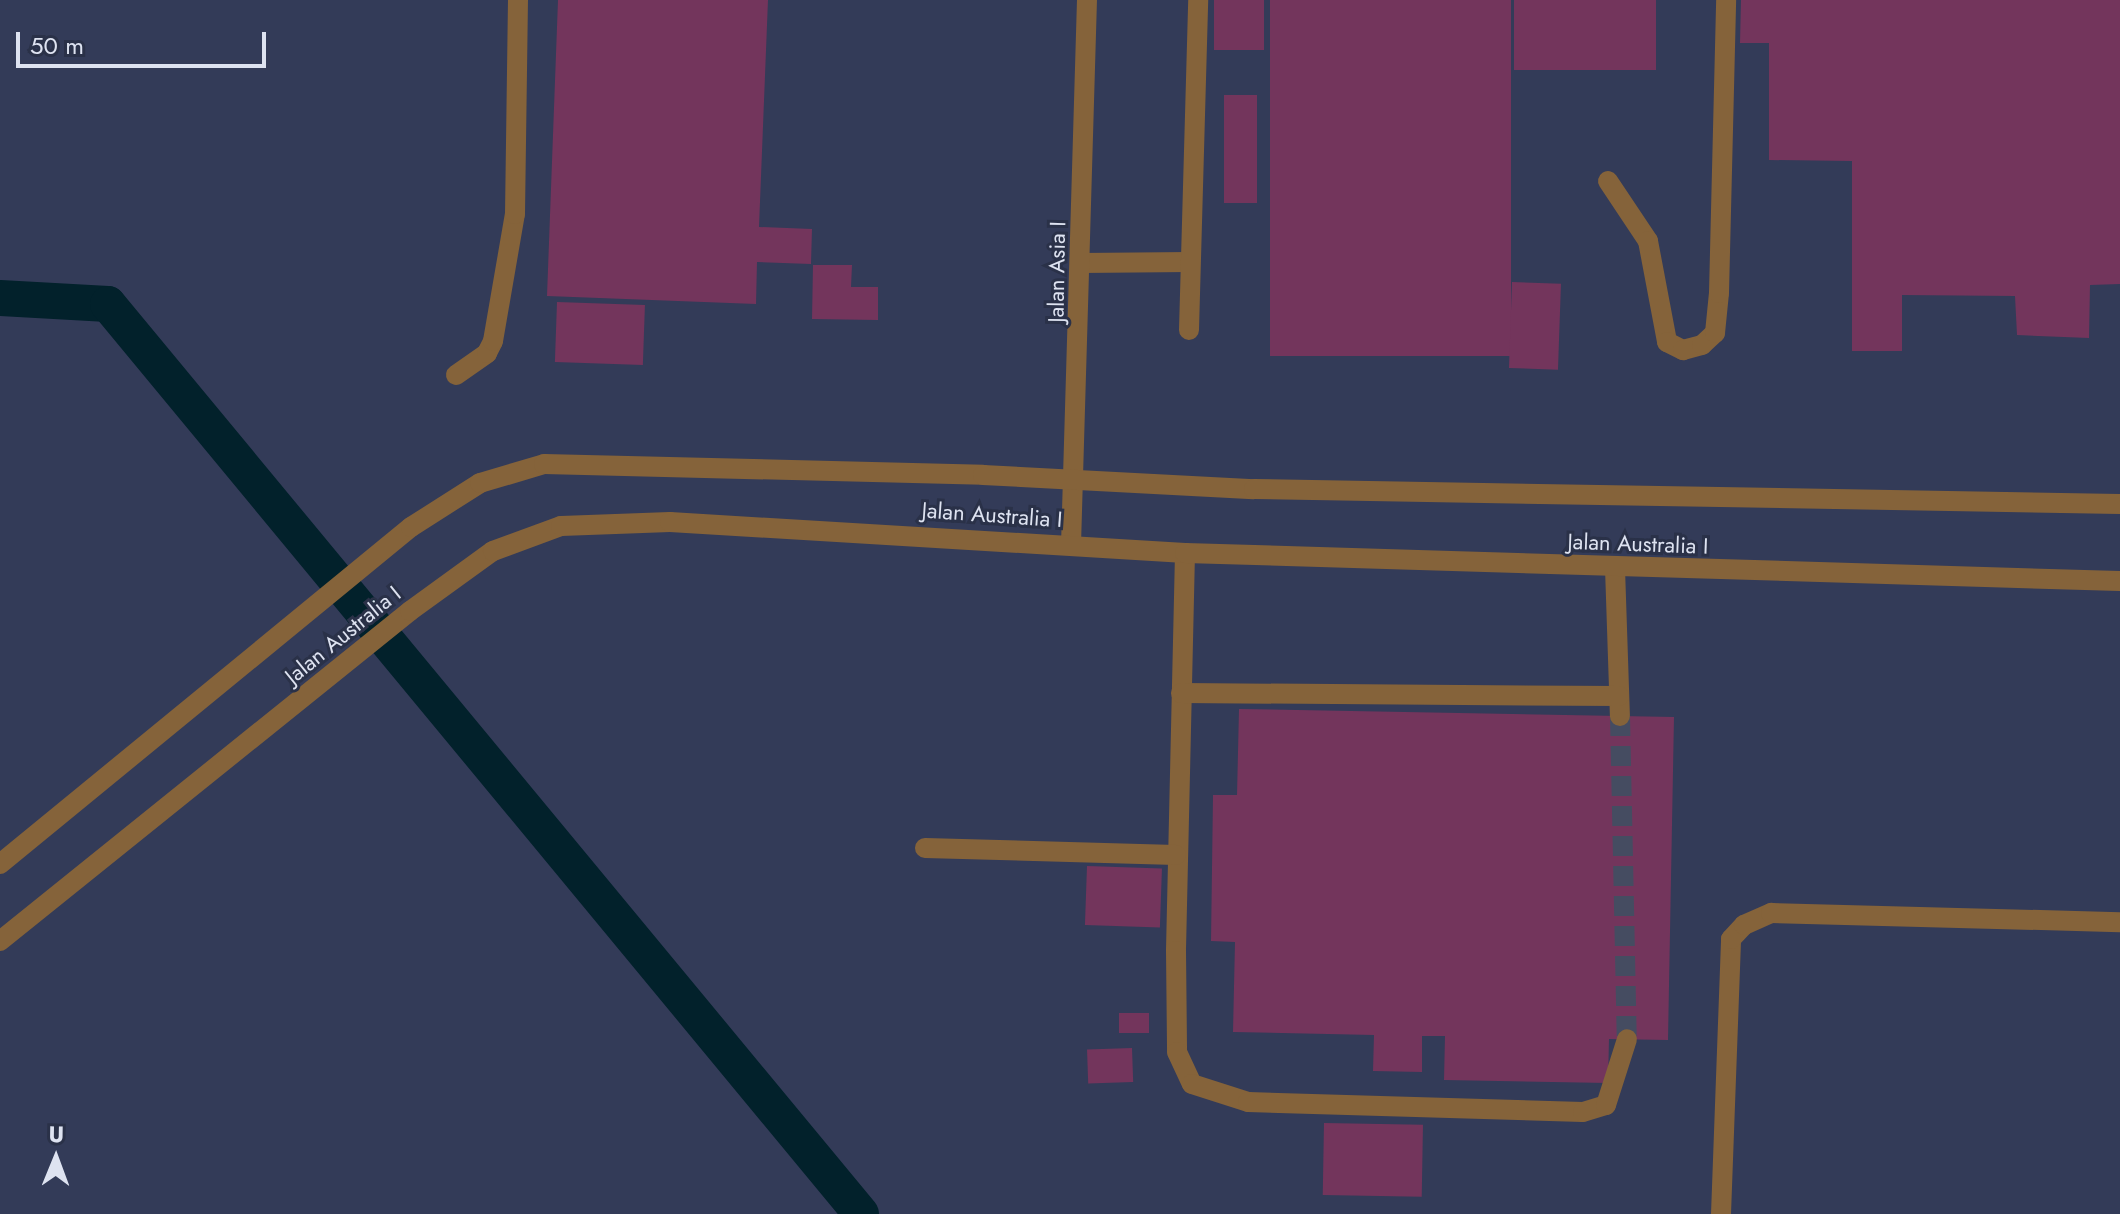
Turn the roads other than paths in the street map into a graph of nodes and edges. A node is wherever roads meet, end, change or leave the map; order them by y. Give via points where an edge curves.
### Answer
1 (518, 0) edge
2 (1087, 0) edge
3 (1198, 0) edge
4 (1726, 0) edge
5 (1608, 181) dead end
6 (1190, 262) junction
7 (1081, 263) junction
8 (1189, 330) dead end
9 (456, 375) dead end
10 (1076, 479) junction
11 (2120, 504) edge
12 (1071, 545) junction
13 (1185, 553) junction
14 (1615, 568) junction
15 (2120, 581) edge
16 (1181, 693) junction
17 (925, 848) dead end
18 (1176, 855) junction
19 (0, 864) edge
20 (2120, 922) edge
21 (0, 941) edge
22 (1627, 1039) tunnel mouth
23 (1721, 1214) edge

1 - 9 lane via 515,214 493,341 487,353
2 - 7 lane, Jalan Asia I
3 - 6 lane
4 - 5 lane via 1719,293 1715,333 1702,345 1683,350 1667,342 1648,241
6 - 7 lane
6 - 8 lane
7 - 10 lane, Jalan Asia I
10 - 11 lane, Jalan Australia I via 1254,489
10 - 12 lane, Jalan Asia I
10 - 19 lane, Jalan Australia I via 544,464 480,483 411,527 375,562
12 - 13 lane, Jalan Australia I
12 - 21 lane, Jalan Australia I via 670,522 561,526 493,551 410,611
13 - 14 lane, Jalan Australia I
13 - 16 lane
14 - 15 lane, Jalan Australia I
14 - 16 lane via 1620,706
16 - 18 lane
17 - 18 lane
18 - 22 lane via 1177,1052 1192,1084 1248,1102 1583,1112 1606,1105
20 - 23 lane via 1771,913 1744,925 1731,939

